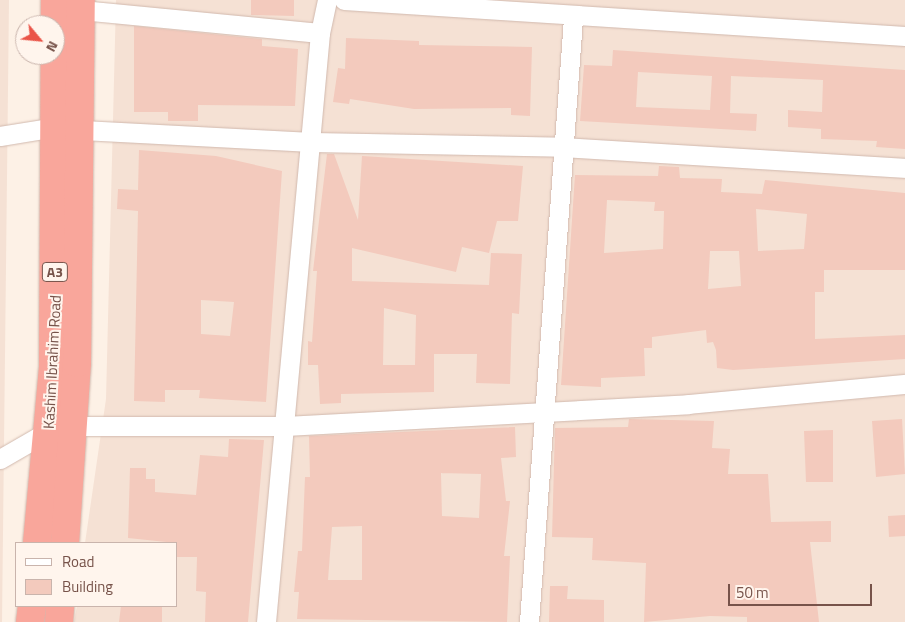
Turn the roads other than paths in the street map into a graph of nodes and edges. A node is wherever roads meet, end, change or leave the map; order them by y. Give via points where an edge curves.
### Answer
1 (55, 0) edge
2 (326, 0) edge
3 (344, 0) edge
4 (81, 5) edge
5 (573, 18) junction
6 (320, 33) junction
7 (905, 36) edge
8 (69, 128) junction
9 (0, 136) edge
10 (312, 142) junction
11 (563, 147) junction
12 (905, 168) edge
13 (905, 384) edge
14 (544, 410) junction
15 (285, 426) junction
16 (63, 428) junction
17 (0, 459) edge
18 (37, 542) edge
19 (65, 542) edge
20 (32, 607) edge
21 (60, 607) edge
22 (30, 622) edge
23 (59, 622) edge
24 (266, 622) edge
25 (529, 622) edge

1 - 8 highway, Kashim Ibrahim Road / A3
2 - 6 street
3 - 5 street
4 - 6 street
4 - 8 highway, Kashim Ibrahim Road / A3
5 - 7 street
5 - 11 street
6 - 10 street
8 - 9 street
8 - 10 street
8 - 16 highway, Kashim Ibrahim Road / A3
10 - 11 street
10 - 15 street
11 - 12 street
11 - 14 street
13 - 14 street via 688,404
14 - 15 street
14 - 25 street
15 - 16 street
15 - 24 street
16 - 17 street
16 - 18 highway, Kashim Ibrahim Road / A3
16 - 19 highway, Kashim Ibrahim Road / A3
20 - 22 highway
21 - 23 highway

